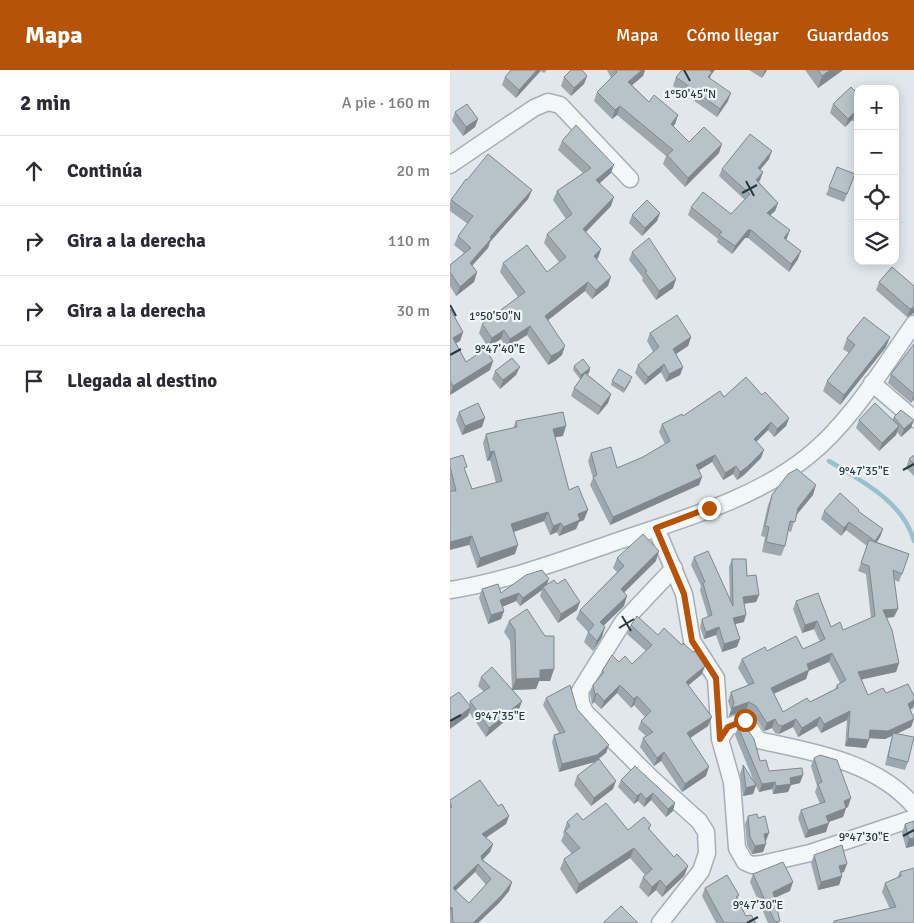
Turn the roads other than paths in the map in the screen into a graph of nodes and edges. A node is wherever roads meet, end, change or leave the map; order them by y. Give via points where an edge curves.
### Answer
1 (450, 165) edge
2 (630, 179) dead end
3 (914, 324) edge
4 (872, 383) junction
5 (914, 419) edge
6 (656, 528) junction
7 (674, 568) junction
8 (450, 590) edge
9 (720, 739) junction
10 (914, 806) edge
11 (914, 818) edge
12 (660, 923) edge

1 - 2 street via 534,108 548,102 560,105
3 - 4 street
4 - 5 street
4 - 6 street via 834,433 784,473 749,493
6 - 7 street
6 - 8 street via 562,560
7 - 9 street via 686,602 692,641 716,678
7 - 12 street via 623,622 580,691 580,703 585,712 699,821 706,832 707,853 700,871
9 - 10 street via 728,727 745,720 758,740 789,745 862,768 904,794
9 - 11 street via 732,782 737,848 745,862 752,865 810,853

